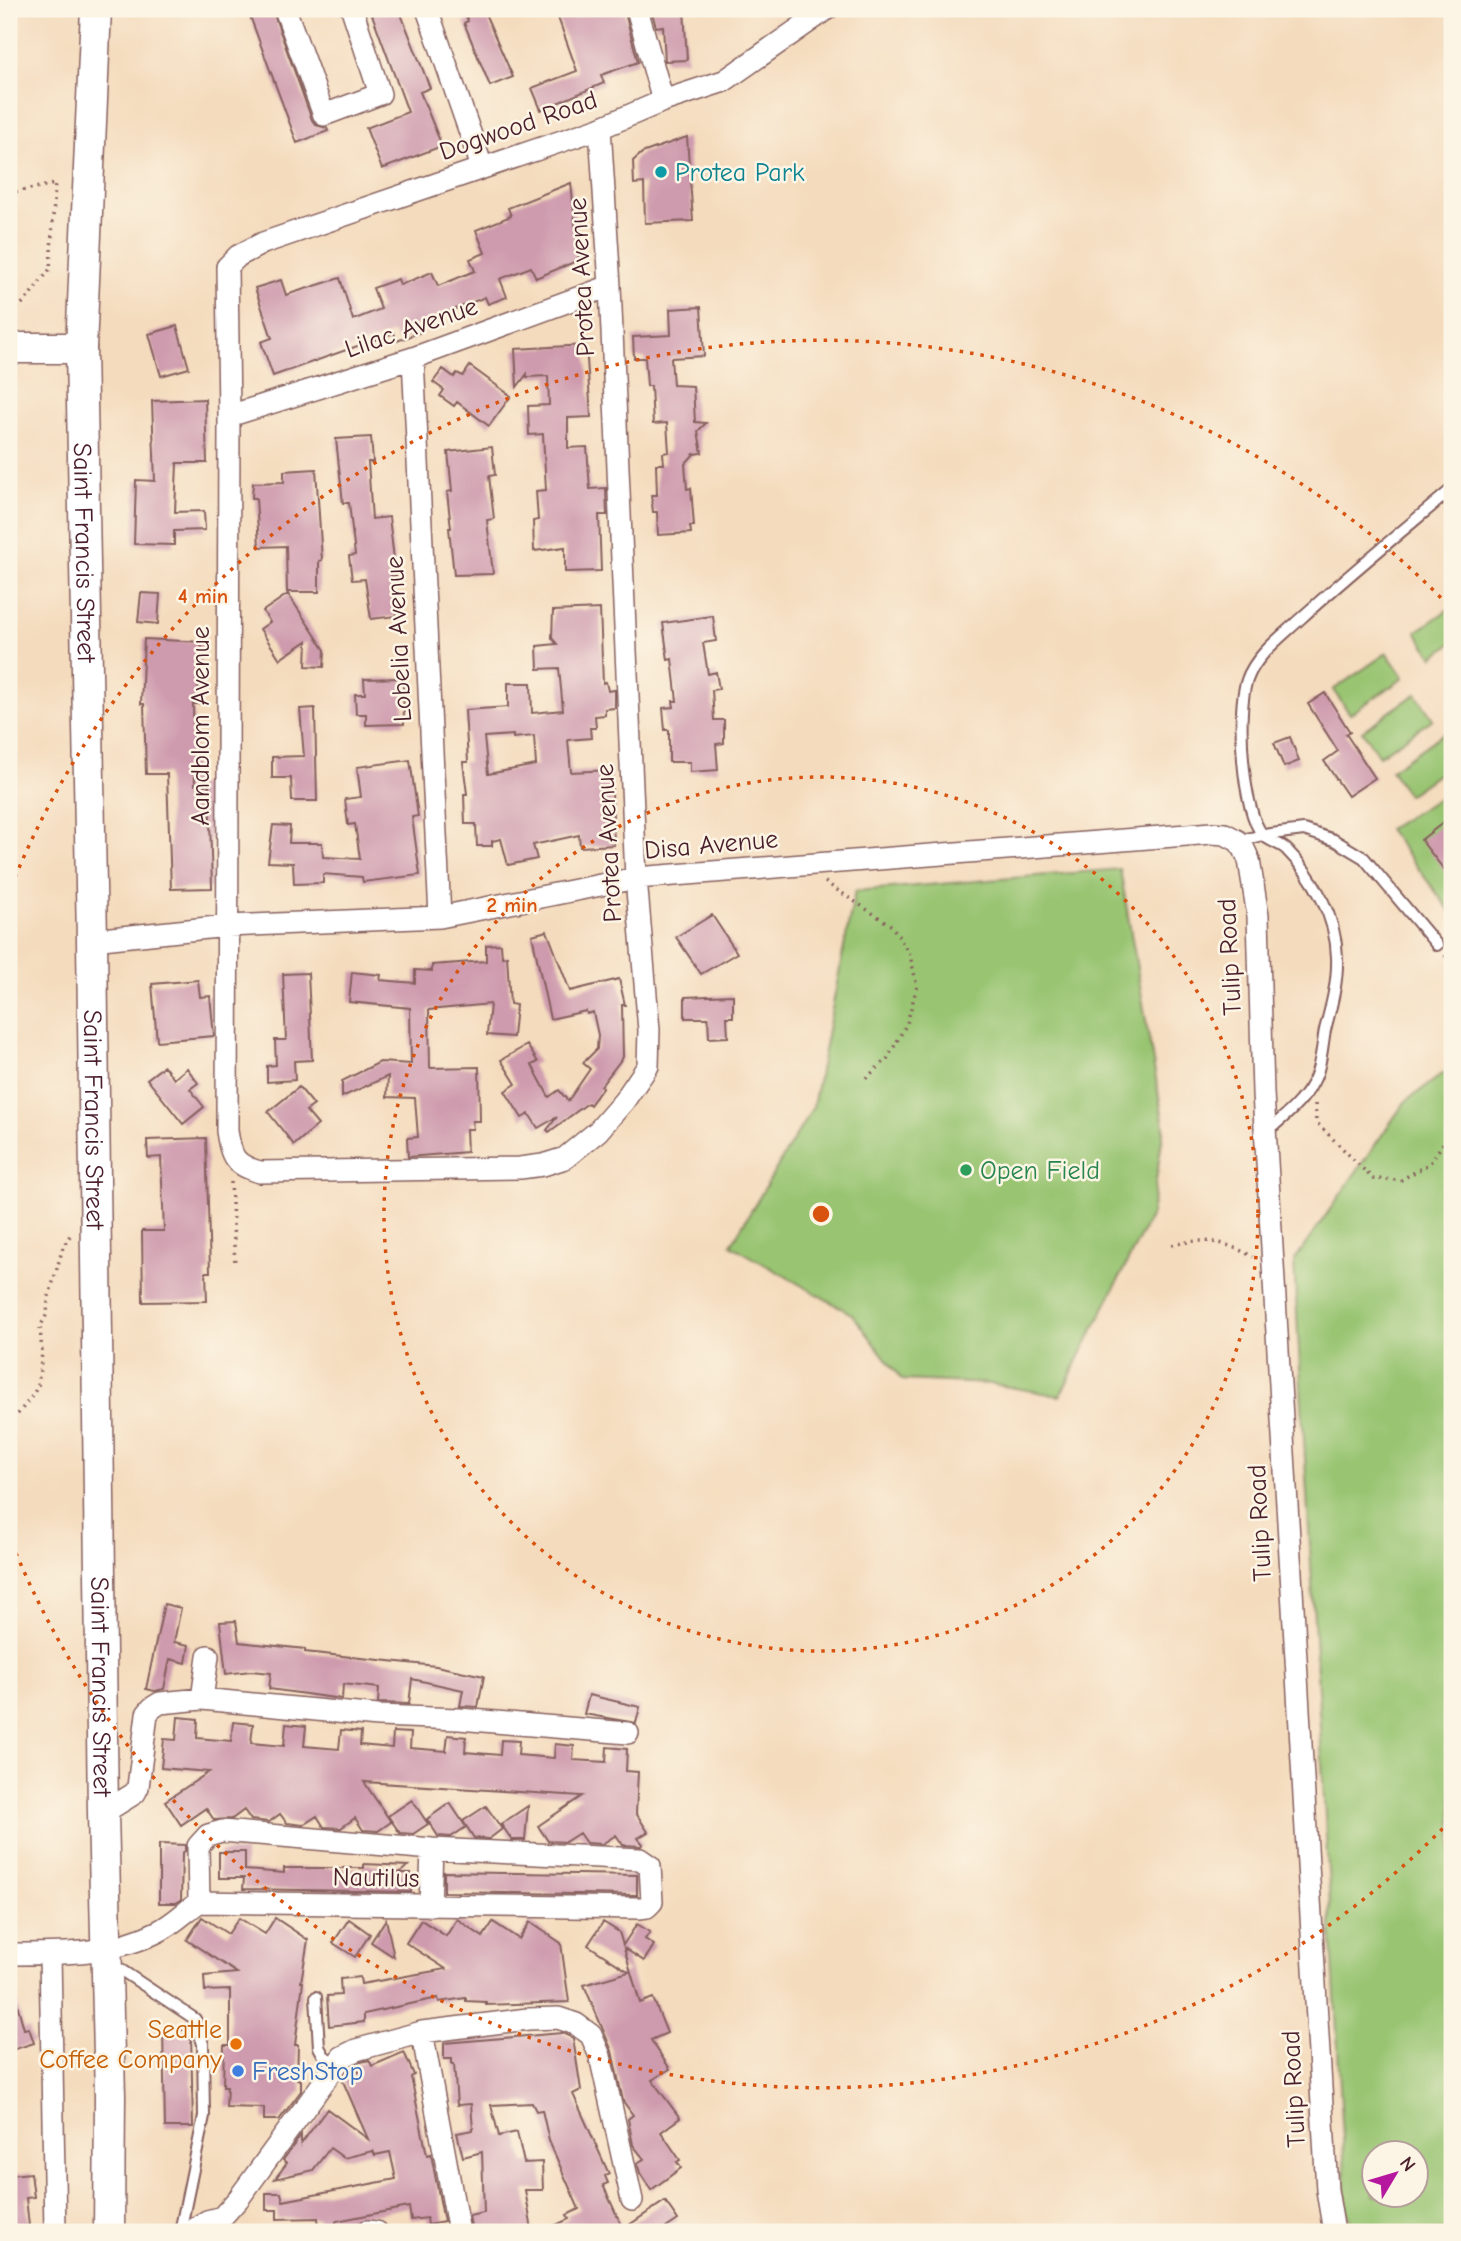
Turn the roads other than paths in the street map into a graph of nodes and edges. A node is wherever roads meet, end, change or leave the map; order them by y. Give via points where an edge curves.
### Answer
1 (96, 9) edge
2 (285, 9) edge
3 (352, 9) edge
4 (427, 9) edge
5 (637, 9) edge
6 (827, 9) edge
7 (663, 101) junction
8 (600, 128) junction
9 (482, 167) junction
10 (226, 280) joint
11 (610, 286) junction
12 (9, 348) edge
13 (81, 348) junction
14 (413, 358) junction
15 (229, 416) junction
16 (1452, 489) edge
17 (1263, 835) junction
18 (1238, 841) junction
19 (636, 878) junction
20 (440, 917) junction
21 (227, 926) junction
22 (92, 940) junction
23 (1437, 945) dead end
24 (1266, 1132) junction
25 (229, 1139) joint
26 (208, 1656) dead end
27 (202, 1699) junction
28 (628, 1733) dead end
29 (103, 1812) junction
30 (432, 1849) junction
31 (199, 1902) junction
32 (430, 1906) junction
33 (9, 1954) edge
34 (50, 1954) junction
35 (107, 1955) junction
36 (316, 1997) dead end
37 (422, 2032) junction
38 (342, 2057) junction
39 (632, 2200) dead end
40 (55, 2232) edge
41 (109, 2232) edge
42 (180, 2232) edge
43 (195, 2232) edge
44 (459, 2232) edge
45 (1334, 2232) edge

1 - 13 street, Saint Francis Street
2 - 3 street via 324,116 380,94
4 - 9 street
5 - 7 street
6 - 7 street, Dogwood Road via 724,81
7 - 8 street, Dogwood Road
8 - 9 street, Dogwood Road
8 - 11 street, Protea Avenue
9 - 10 street, Dogwood Road via 262,243 231,260
10 - 15 street, Aandblom Avenue
11 - 14 street, Lilac Avenue
11 - 19 street, Protea Avenue
12 - 13 street
13 - 22 street, Saint Francis Street
14 - 15 street, Lilac Avenue
14 - 20 street, Lobelia Avenue
15 - 21 street, Aandblom Avenue
16 - 17 lane via 1303,617 1266,651 1247,677 1240,727 1252,814
17 - 18 lane
17 - 23 lane via 1304,830 1364,858
17 - 24 lane via 1285,848 1313,882 1331,921 1338,957 1334,997 1314,1081 1291,1111
18 - 19 street, Disa Avenue via 1212,833
18 - 24 street, Tulip Road via 1250,860 1258,916
19 - 20 street, Disa Avenue
19 - 25 street, Protea Avenue via 648,1066 598,1131 565,1158 520,1168 261,1172 244,1167
20 - 21 street, Disa Avenue
21 - 22 street, Disa Avenue
21 - 25 street, Aandblom Avenue
22 - 29 street, Saint Francis Street
24 - 45 street, Tulip Road via 1324,2148
26 - 27 street
27 - 28 street
27 - 29 street via 164,1701 152,1708 145,1724 138,1787
29 - 35 street, Saint Francis Street
30 - 31 street via 222,1831 208,1835 198,1846
30 - 32 street
30 - 32 street, Nautilus via 640,1859 650,1866 652,1902 639,1908
31 - 32 street, Nautilus
31 - 35 street via 162,1929
33 - 34 street
34 - 35 street
34 - 40 street
35 - 41 street, Saint Francis Street
35 - 42 lane via 195,2019 203,2043 204,2116
36 - 38 lane via 319,2047 333,2062
37 - 38 street
37 - 39 street via 558,2018 591,2035 600,2056
37 - 44 street
38 - 43 street via 239,2198 222,2217 207,2221

